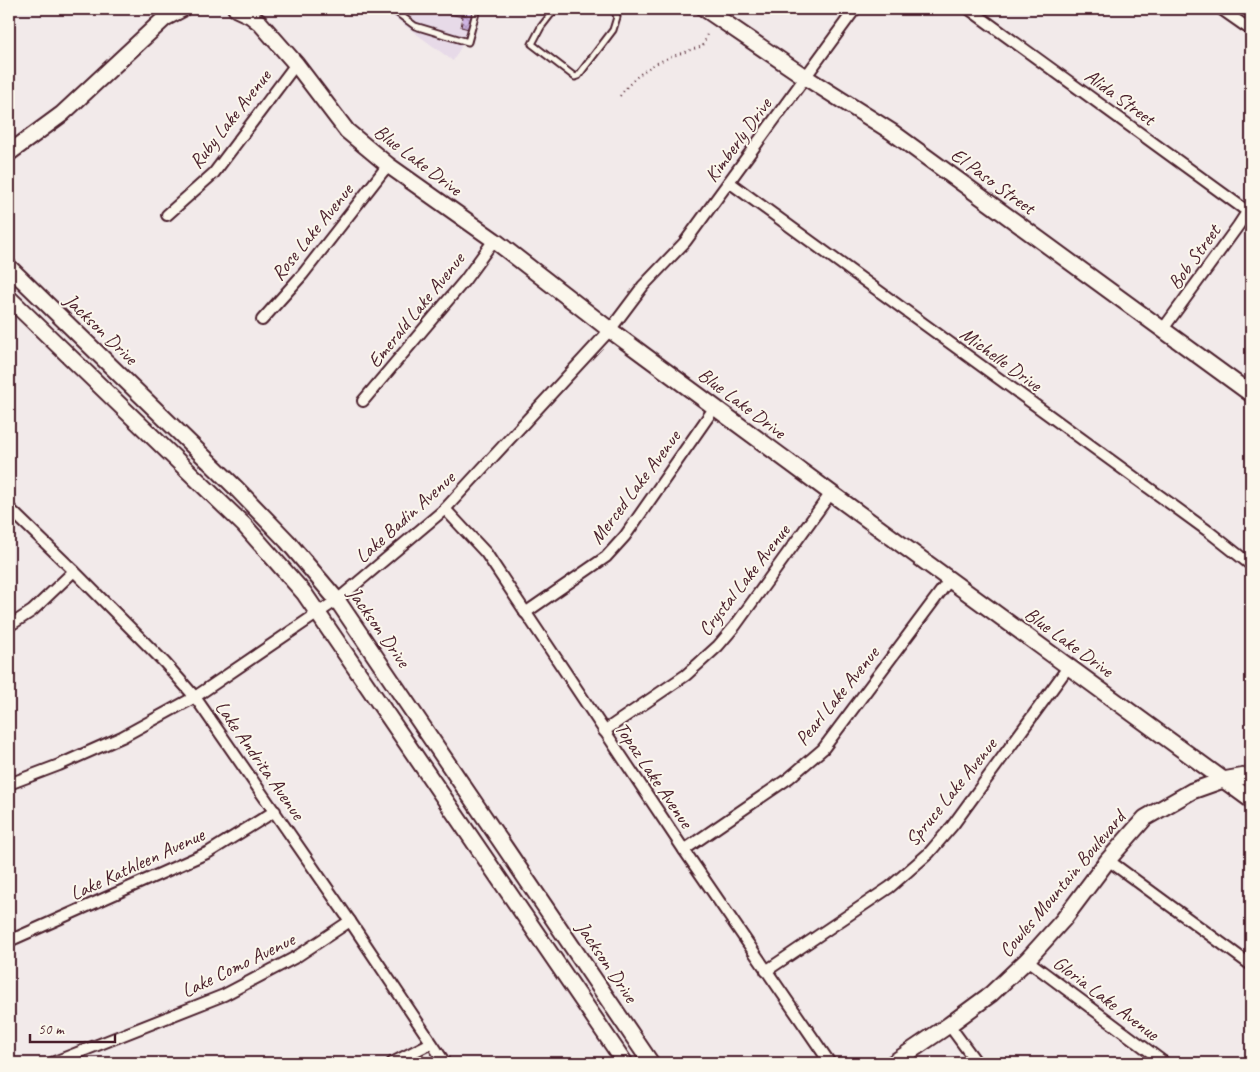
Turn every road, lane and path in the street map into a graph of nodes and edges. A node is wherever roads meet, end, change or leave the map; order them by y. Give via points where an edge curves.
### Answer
1 (182, 9) edge
2 (236, 9) edge
3 (392, 9) edge
4 (477, 9) edge
5 (556, 9) edge
6 (614, 9) edge
7 (705, 9) edge
8 (855, 9) edge
9 (968, 9) edge
10 (1222, 9) edge
11 (1251, 30) edge
12 (708, 31) dead end
13 (296, 64) junction
14 (805, 77) junction
15 (620, 96) dead end
16 (9, 153) edge
17 (388, 165) junction
18 (729, 182) junction
19 (1250, 210) edge
20 (167, 214) dead end
21 (494, 240) junction
22 (9, 267) edge
23 (643, 286) joint
24 (9, 298) edge
25 (262, 320) dead end
26 (1163, 329) junction
27 (610, 330) junction
28 (1251, 394) edge
29 (363, 400) dead end
30 (715, 407) junction
31 (831, 494) junction
32 (9, 508) edge
33 (445, 509) junction
34 (1251, 565) edge
35 (74, 571) junction
36 (950, 579) junction
37 (337, 600) junction
38 (319, 613) junction
39 (525, 613) junction
40 (9, 626) edge
41 (1069, 666) junction
42 (195, 697) junction
43 (604, 731) junction
44 (1251, 775) edge
45 (1223, 780) junction
46 (9, 784) edge
47 (1251, 800) edge
48 (275, 811) junction
49 (684, 850) junction
50 (1108, 860) junction
51 (350, 921) junction
52 (9, 941) edge
53 (1026, 960) junction
54 (1251, 965) edge
55 (766, 970) junction
56 (949, 1025) junction
57 (431, 1043) junction
58 (52, 1063) edge
59 (392, 1063) edge
60 (445, 1063) edge
61 (625, 1063) edge
62 (651, 1063) edge
63 (830, 1063) edge
64 (893, 1063) edge
65 (977, 1063) edge
66 (1165, 1063) edge

1 - 16 street via 165,18 62,114
2 - 13 street, Blue Lake Drive via 260,23
3 - 4 lane via 414,26 468,42
5 - 6 lane via 532,44 578,76 613,30 617,17
7 - 14 street, El Paso Street
8 - 14 street, Kimberly Drive
9 - 19 street, Alida Street
10 - 11 street
12 - 15 path via 702,46 652,64 630,82
13 - 17 street, Blue Lake Drive via 347,131
13 - 20 street, Ruby Lake Avenue via 214,173
14 - 18 street, Kimberly Drive
14 - 26 street, El Paso Street via 892,132
17 - 21 street, Blue Lake Drive
17 - 25 street, Rose Lake Avenue via 303,274
18 - 23 street, Kimberly Drive via 685,242
18 - 34 street, Michelle Drive
19 - 26 street, Bob Street
21 - 27 street, Blue Lake Drive
21 - 29 street, Emerald Lake Avenue via 465,280
22 - 37 street, Jackson Drive via 236,488
23 - 27 street, Lake Badin Avenue
24 - 38 street, Jackson Drive via 244,525
26 - 28 street, El Paso Street
27 - 30 street, Blue Lake Drive
27 - 33 street, Lake Badin Avenue
30 - 31 street, Blue Lake Drive
30 - 39 street, Merced Lake Avenue via 625,536 606,557
31 - 36 street, Blue Lake Drive
31 - 43 street, Crystal Lake Avenue via 718,646 686,675
32 - 35 street, Lake Andrita Avenue
33 - 37 street, Lake Badin Avenue
33 - 39 street, Topaz Lake Avenue via 486,553
35 - 40 street via 32,611
35 - 42 street, Lake Andrita Avenue
36 - 41 street, Blue Lake Drive
36 - 49 street, Pearl Lake Avenue via 823,749 789,778
37 - 38 street, Lake Badin Avenue
37 - 62 street, Jackson Drive
38 - 42 street, Lake Badin Avenue
38 - 61 street, Jackson Drive
39 - 43 street, Topaz Lake Avenue
41 - 45 street, Blue Lake Drive
41 - 55 street, Spruce Lake Avenue via 929,853 890,887
42 - 46 street, Lake Badin Avenue via 122,737 59,766
42 - 48 street, Lake Andrita Avenue
43 - 49 street, Topaz Lake Avenue
44 - 45 street, Cowles Mountain Boulevard
45 - 47 street, Blue Lake Drive
45 - 50 street, Cowles Mountain Boulevard via 1192,791 1144,818
48 - 51 street, Lake Andrita Avenue
48 - 52 street, Lake Kathleen Avenue via 209,852
49 - 55 street, Topaz Lake Avenue
50 - 53 street, Cowles Mountain Boulevard via 1063,920
50 - 54 street
51 - 57 street, Lake Andrita Avenue
51 - 58 street, Lake Como Avenue via 296,957 224,995
53 - 56 street, Cowles Mountain Boulevard via 992,994
53 - 66 street, Gloria Lake Avenue
55 - 63 street, Topaz Lake Avenue
56 - 64 street, Cowles Mountain Boulevard
56 - 65 street
57 - 59 street
57 - 60 street, Lake Andrita Avenue

